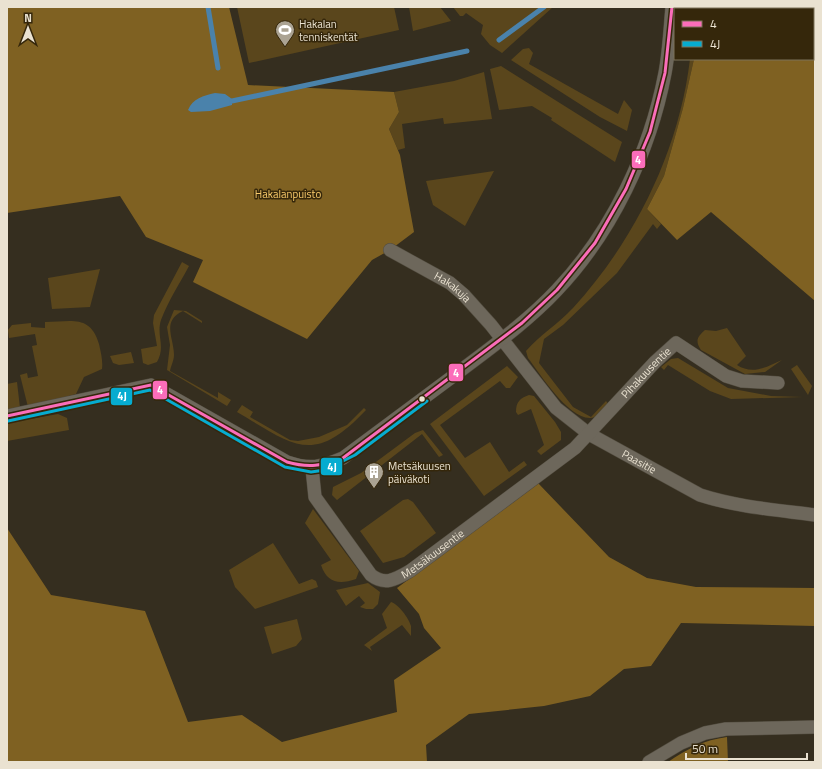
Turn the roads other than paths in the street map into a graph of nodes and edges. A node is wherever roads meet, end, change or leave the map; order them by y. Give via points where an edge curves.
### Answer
1 (672, 7) edge
2 (390, 250) dead end
3 (502, 339) junction
4 (778, 383) dead end
5 (7, 416) edge
6 (589, 434) junction
7 (312, 468) junction
8 (815, 515) edge
9 (815, 726) edge
10 (649, 762) edge

1 - 3 street via 665,72 658,103 632,177 601,234 583,260 558,290
2 - 3 street, Hakakuja via 450,283 464,295
3 - 6 street, Paasitie via 556,408
3 - 7 street via 343,458
4 - 6 street, Pihakuusentie via 742,382 726,376 676,343 655,362
5 - 7 street via 151,385 287,462
6 - 7 street, Metsäkuusentie via 550,467 410,572 396,580 382,582 371,575 315,497
6 - 8 street, Paasitie via 700,495 731,503
9 - 10 street via 726,729 705,733 681,743

